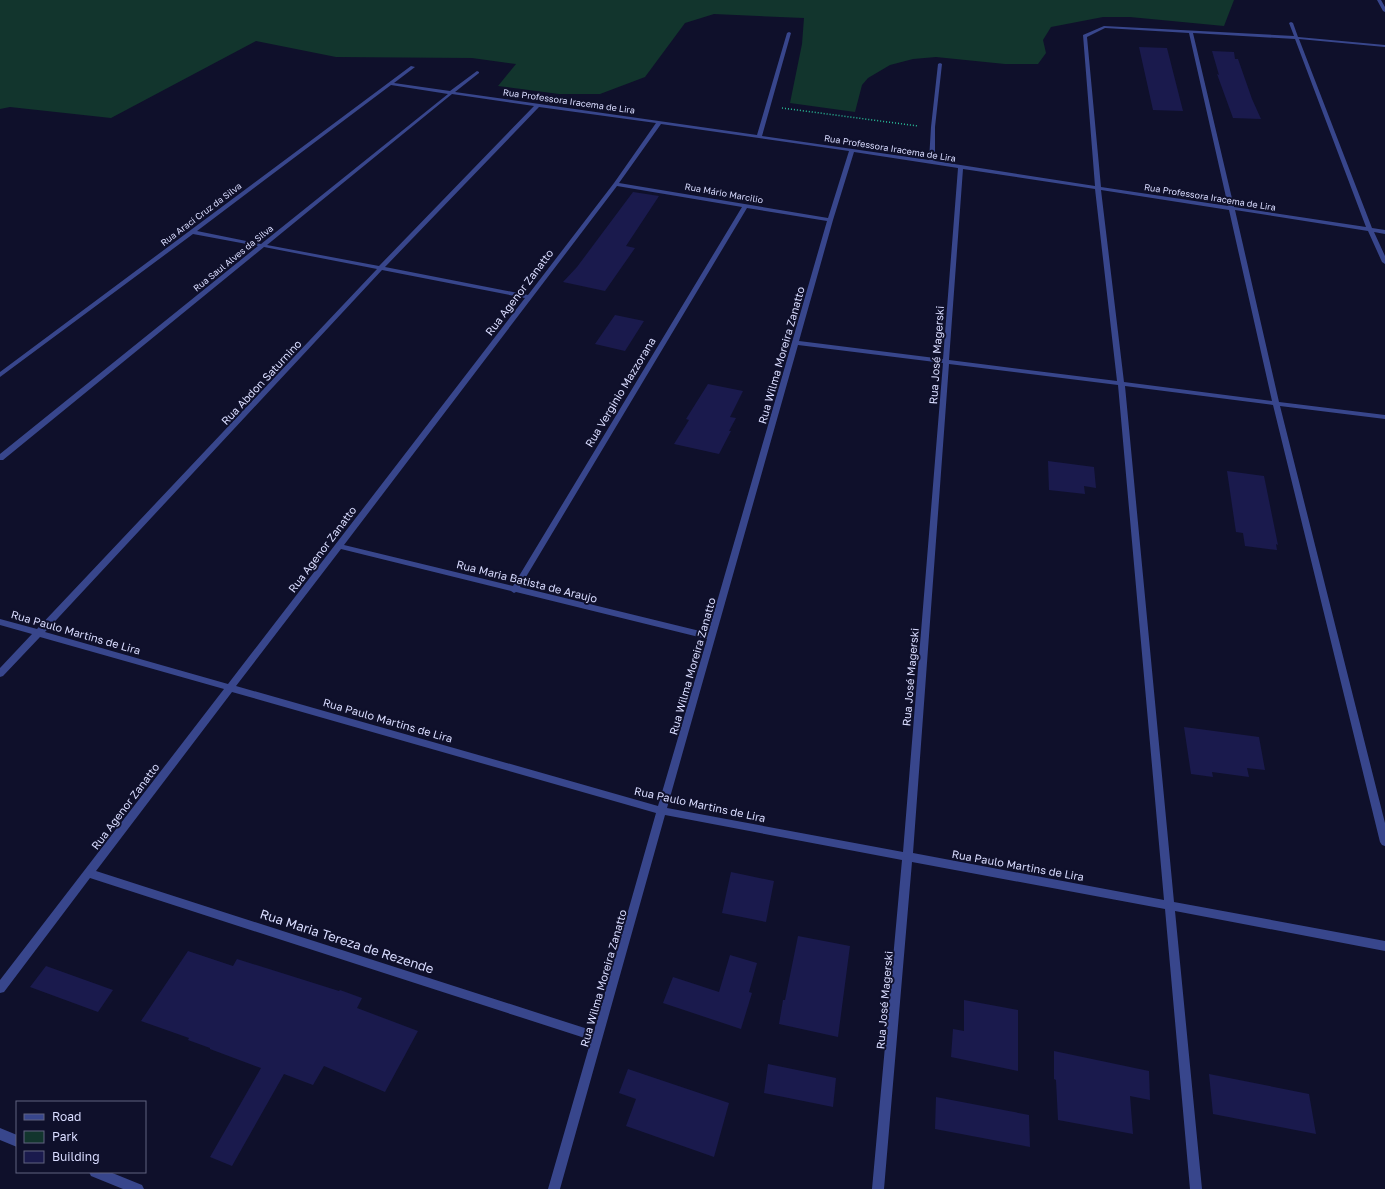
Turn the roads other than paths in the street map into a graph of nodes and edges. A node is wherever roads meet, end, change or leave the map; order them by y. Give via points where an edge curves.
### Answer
1 (1379, 0) edge
2 (1385, 11) edge
3 (1291, 23) dead end
4 (1191, 32) junction
5 (789, 33) dead end
6 (1298, 38) junction
7 (1385, 46) edge
8 (940, 64) dead end
9 (413, 67) dead end
10 (477, 72) dead end
11 (391, 84) junction
12 (452, 92) junction
13 (538, 105) junction
14 (660, 122) junction
15 (759, 137) junction
16 (852, 150) junction
17 (932, 162) junction
18 (962, 168) junction
19 (616, 184) junction
20 (1098, 188) junction
21 (746, 205) junction
22 (1232, 208) junction
23 (830, 220) junction
24 (1370, 230) junction
25 (193, 232) junction
26 (1385, 232) edge
27 (263, 245) junction
28 (1385, 262) edge
29 (381, 268) junction
30 (529, 297) junction
31 (796, 343) junction
32 (947, 362) junction
33 (0, 375) edge
34 (1121, 384) junction
35 (1276, 404) junction
36 (1385, 417) edge
37 (0, 458) edge
38 (338, 546) junction
39 (514, 590) junction
40 (0, 622) edge
41 (39, 634) junction
42 (712, 637) junction
43 (0, 674) edge
44 (230, 688) junction
45 (663, 811) junction
46 (1385, 842) edge
47 (907, 857) junction
48 (88, 873) junction
49 (1169, 905) junction
50 (1385, 946) edge
51 (0, 988) edge
52 (597, 1037) junction
53 (0, 1134) edge
54 (16, 1141) edge
55 (98, 1173) edge
56 (138, 1189) edge
57 (554, 1189) edge
58 (878, 1189) edge
59 (1196, 1189) edge

1 - 2 street
3 - 6 street
4 - 6 street
4 - 20 street via 1104,27 1085,36
4 - 22 street
5 - 15 street
6 - 7 street
6 - 24 street
8 - 17 street
9 - 11 street, Rua Araci Cruz da Silva
10 - 12 street, Rua Saul Alves da Silva
11 - 12 street, Rua Professora Iracema de Lira
11 - 25 street, Rua Araci Cruz da Silva
12 - 13 street, Rua Professora Iracema de Lira
12 - 27 street, Rua Saul Alves da Silva
13 - 14 street, Rua Professora Iracema de Lira
13 - 29 street, Rua Abdon Saturnino
14 - 15 street, Rua Professora Iracema de Lira
14 - 19 street, Rua Agenor Zanatto
15 - 16 street, Rua Professora Iracema de Lira
16 - 17 street, Rua Professora Iracema de Lira
16 - 23 street, Rua Wilma Moreira Zanatto
17 - 18 street, Rua Professora Iracema de Lira
18 - 20 street, Rua Professora Iracema de Lira
18 - 32 street, Rua José Magerski
19 - 21 street, Rua Mário Marcilio
19 - 30 street, Rua Agenor Zanatto
20 - 22 street, Rua Professora Iracema de Lira
20 - 34 street
21 - 23 street, Rua Mário Marcilio
21 - 39 street, Rua Verginio Mazzorana
22 - 24 street, Rua Professora Iracema de Lira
22 - 35 street
23 - 31 street, Rua Wilma Moreira Zanatto
24 - 26 street, Rua Professora Iracema de Lira
24 - 28 street
25 - 27 street
25 - 33 street, Rua Araci Cruz da Silva
27 - 29 street
27 - 37 street, Rua Saul Alves da Silva
29 - 30 street
29 - 41 street, Rua Abdon Saturnino
30 - 38 street, Rua Agenor Zanatto
31 - 32 street
31 - 42 street, Rua Wilma Moreira Zanatto
32 - 34 street
32 - 47 street, Rua José Magerski
34 - 35 street
34 - 49 street
35 - 36 street
35 - 46 street
38 - 39 street, Rua Maria Batista de Araujo
38 - 44 street, Rua Agenor Zanatto
39 - 42 street, Rua Maria Batista de Araujo
40 - 41 street, Rua Paulo Martins de Lira
41 - 43 street, Rua Abdon Saturnino
41 - 44 street, Rua Paulo Martins de Lira
42 - 45 street, Rua Wilma Moreira Zanatto
44 - 45 street, Rua Paulo Martins de Lira
44 - 48 street, Rua Agenor Zanatto
45 - 47 street, Rua Paulo Martins de Lira
45 - 52 street, Rua Wilma Moreira Zanatto
47 - 49 street, Rua Paulo Martins de Lira
47 - 58 street, Rua José Magerski
48 - 51 street, Rua Agenor Zanatto
48 - 52 street, Rua Maria Tereza de Rezende
49 - 50 street, Rua Paulo Martins de Lira
49 - 59 street
52 - 57 street, Rua Wilma Moreira Zanatto
53 - 54 street
55 - 56 street

